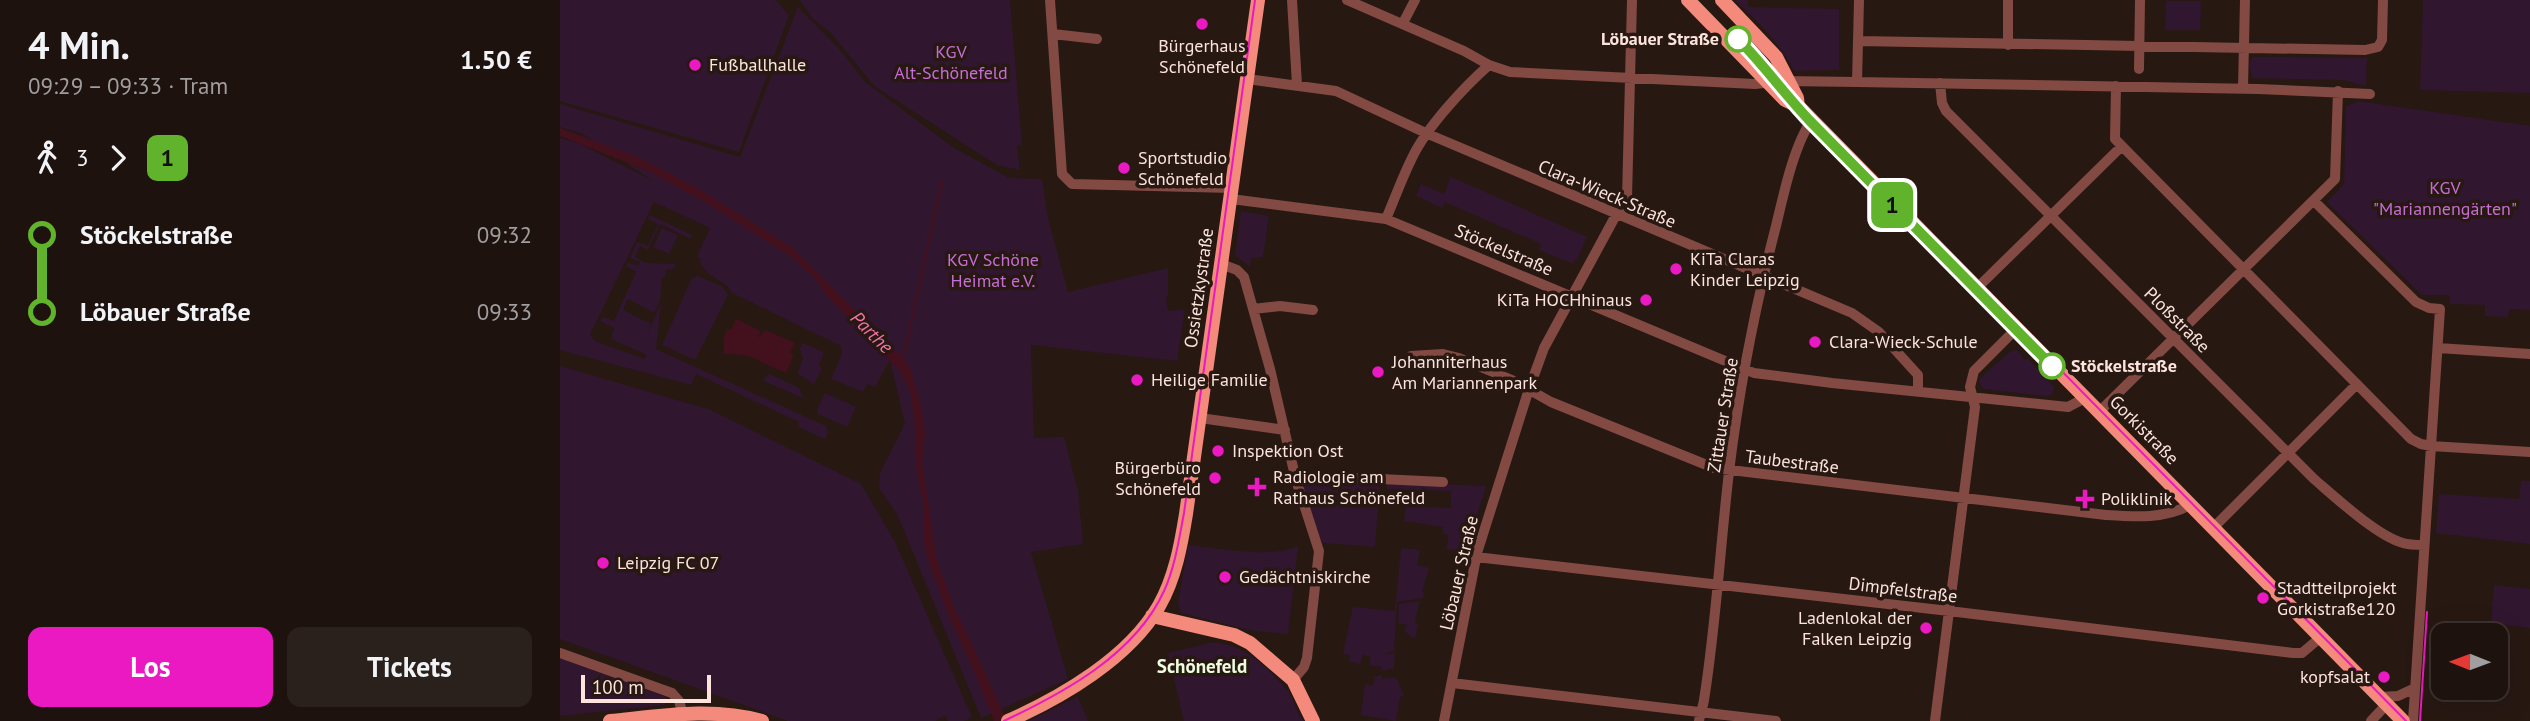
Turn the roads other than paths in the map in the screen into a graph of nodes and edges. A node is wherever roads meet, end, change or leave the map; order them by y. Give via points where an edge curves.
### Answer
1 (1050, 0) edge
2 (1258, 0) edge
3 (1292, 0) edge
4 (1347, 0) edge
5 (1415, 0) edge
6 (1632, 0) edge
7 (1688, 0) edge
8 (1722, 0) edge
9 (1859, 0) edge
10 (2008, 0) edge
11 (2140, 0) edge
12 (2245, 0) edge
13 (2384, 0) edge
14 (1403, 23) junction
15 (1053, 34) junction
16 (1097, 39) dead end
17 (1858, 41) junction
18 (2008, 45) junction
19 (2139, 47) junction
20 (2244, 48) junction
21 (1489, 65) junction
22 (2138, 69) dead end
23 (1630, 78) junction
24 (1247, 79) junction
25 (1788, 81) junction
26 (1857, 82) junction
27 (1940, 83) junction
28 (1768, 84) junction
29 (1297, 85) junction
30 (2116, 86) junction
31 (2243, 89) junction
32 (2338, 91) junction
33 (2370, 94) dead end
34 (1798, 106) junction
35 (1812, 121) junction
36 (1428, 134) junction
37 (2122, 146) junction
38 (1231, 194) junction
39 (2314, 201) junction
40 (1616, 215) junction
41 (2050, 217) junction
42 (1386, 219) junction
43 (1221, 264) junction
44 (2244, 269) junction
45 (1763, 276) junction
46 (1978, 288) junction
47 (1571, 296) junction
48 (1253, 309) junction
49 (1312, 310) dead end
50 (2017, 328) junction
51 (2173, 338) junction
52 (2438, 348) junction
53 (2530, 354) edge
54 (1411, 356) dead end
55 (1744, 370) junction
56 (2357, 384) junction
57 (1529, 389) junction
58 (1918, 392) junction
59 (1973, 397) junction
60 (2085, 398) junction
61 (2099, 412) junction
62 (1200, 418) junction
63 (1284, 429) junction
64 (2431, 446) junction
65 (2530, 452) edge
66 (2287, 453) junction
67 (1729, 471) junction
68 (1296, 480) junction
69 (1443, 481) dead end
70 (1965, 498) junction
71 (2190, 505) junction
72 (2213, 528) junction
73 (2424, 545) junction
74 (1476, 557) junction
75 (1718, 584) junction
76 (1949, 611) junction
77 (1152, 616) junction
78 (2321, 637) junction
79 (560, 653) edge
80 (1293, 680) junction
81 (1452, 683) junction
82 (2415, 688) junction
83 (2384, 701) junction
84 (683, 713) junction
85 (1700, 717) edge
86 (610, 721) edge
87 (762, 721) edge
88 (1008, 721) edge
89 (1313, 721) edge
90 (1444, 721) edge
91 (1776, 721) edge
92 (1935, 721) edge
93 (2371, 721) edge
94 (2403, 721) edge
95 (2413, 721) edge

1 - 15 street
2 - 24 main road, Ossietzkystraße
3 - 29 street
4 - 14 street
5 - 14 street
6 - 23 street, Löbauer Straße
7 - 28 main road, Gorkistraße
8 - 25 main road, Gorkistraße via 1767,46
9 - 17 street
10 - 18 street
11 - 19 street
12 - 20 street
13 - 20 street via 2382,40 2371,50
14 - 21 street
15 - 16 street
15 - 38 street, Stöckelstraße via 1062,174 1072,184
17 - 18 street
17 - 26 street
18 - 19 street
19 - 20 street
19 - 22 street
20 - 31 street
21 - 23 street via 1510,72
21 - 36 street
23 - 28 street
23 - 40 street, Löbauer Straße via 1627,198
24 - 29 street, Clara-Wieck-Straße
24 - 38 main road, Ossietzkystraße
25 - 26 street
25 - 28 street
25 - 34 main road, Gorkistraße
26 - 27 street
27 - 30 street
27 - 41 street, Ploßstraße via 1946,111
28 - 34 main road, Gorkistraße
29 - 36 street, Clara-Wieck-Straße via 1336,91
30 - 31 street
30 - 37 street via 2115,139
31 - 32 street
32 - 33 street
32 - 39 street via 2334,179
34 - 35 main road, Gorkistraße
35 - 45 street, Zittauer Straße via 1790,176
35 - 46 main road, Gorkistraße
36 - 40 street, Clara-Wieck-Straße
36 - 42 street via 1413,156
37 - 41 street
37 - 44 street
38 - 42 street, Stöckelstraße
38 - 43 main road, Ossietzkystraße
39 - 44 street
39 - 52 street via 2416,302 2441,309
40 - 45 street, Clara-Wieck-Straße
40 - 47 street, Löbauer Straße
41 - 46 street
41 - 51 street, Ploßstraße
42 - 47 street, Stöckelstraße
43 - 48 street via 1244,277
43 - 62 main road, Ossietzkystraße
44 - 51 street
44 - 56 street
45 - 55 street, Zittauer Straße
45 - 58 street, Clara-Wieck-Straße via 1865,320 1918,375
46 - 50 main road, Gorkistraße
47 - 55 street, Stöckelstraße
47 - 57 street, Löbauer Straße
48 - 49 street
48 - 63 street
50 - 59 street via 1973,371
50 - 60 main road, Gorkistraße
51 - 61 street
51 - 66 street, Ploßstraße
52 - 53 street
52 - 64 street
54 - 57 street, Taubestraße via 1459,358
55 - 58 street, Stöckelstraße
55 - 67 street, Zittauer Straße
56 - 64 street via 2411,439
56 - 66 street
57 - 67 street, Taubestraße via 1551,402
57 - 74 street, Löbauer Straße
58 - 59 street, Stöckelstraße
59 - 60 street, Stöckelstraße via 2068,407
59 - 70 street
60 - 61 main road, Gorkistraße
61 - 71 main road, Gorkistraße
62 - 63 street
62 - 77 main road, Ossietzkystraße via 1179,552
63 - 68 street
64 - 65 street
64 - 73 street
66 - 72 street
66 - 73 street, Ploßstraße via 2383,532 2403,543
67 - 70 street, Taubestraße
67 - 75 street, Zittauer Straße
68 - 69 street
68 - 80 street via 1319,551 1307,658
70 - 71 street, Taubestraße via 2135,517 2167,514
70 - 76 street
71 - 72 main road, Gorkistraße
72 - 78 main road, Gorkistraße
73 - 82 street
74 - 75 street, Dimpfelstraße
74 - 81 street, Löbauer Straße
75 - 76 street, Dimpfelstraße
75 - 85 street, Zittauer Straße
76 - 78 street, Dimpfelstraße via 2293,653 2302,653
76 - 92 street
77 - 80 main road via 1234,635 1264,653
77 - 88 main road, Ossietzkystraße via 1086,678
78 - 83 main road, Gorkistraße
79 - 84 street via 672,693
80 - 89 main road
81 - 85 street
81 - 90 street, Löbauer Straße
82 - 83 street
82 - 95 street
83 - 93 street
83 - 94 main road, Gorkistraße
84 - 86 main road
84 - 87 main road
85 - 91 street

